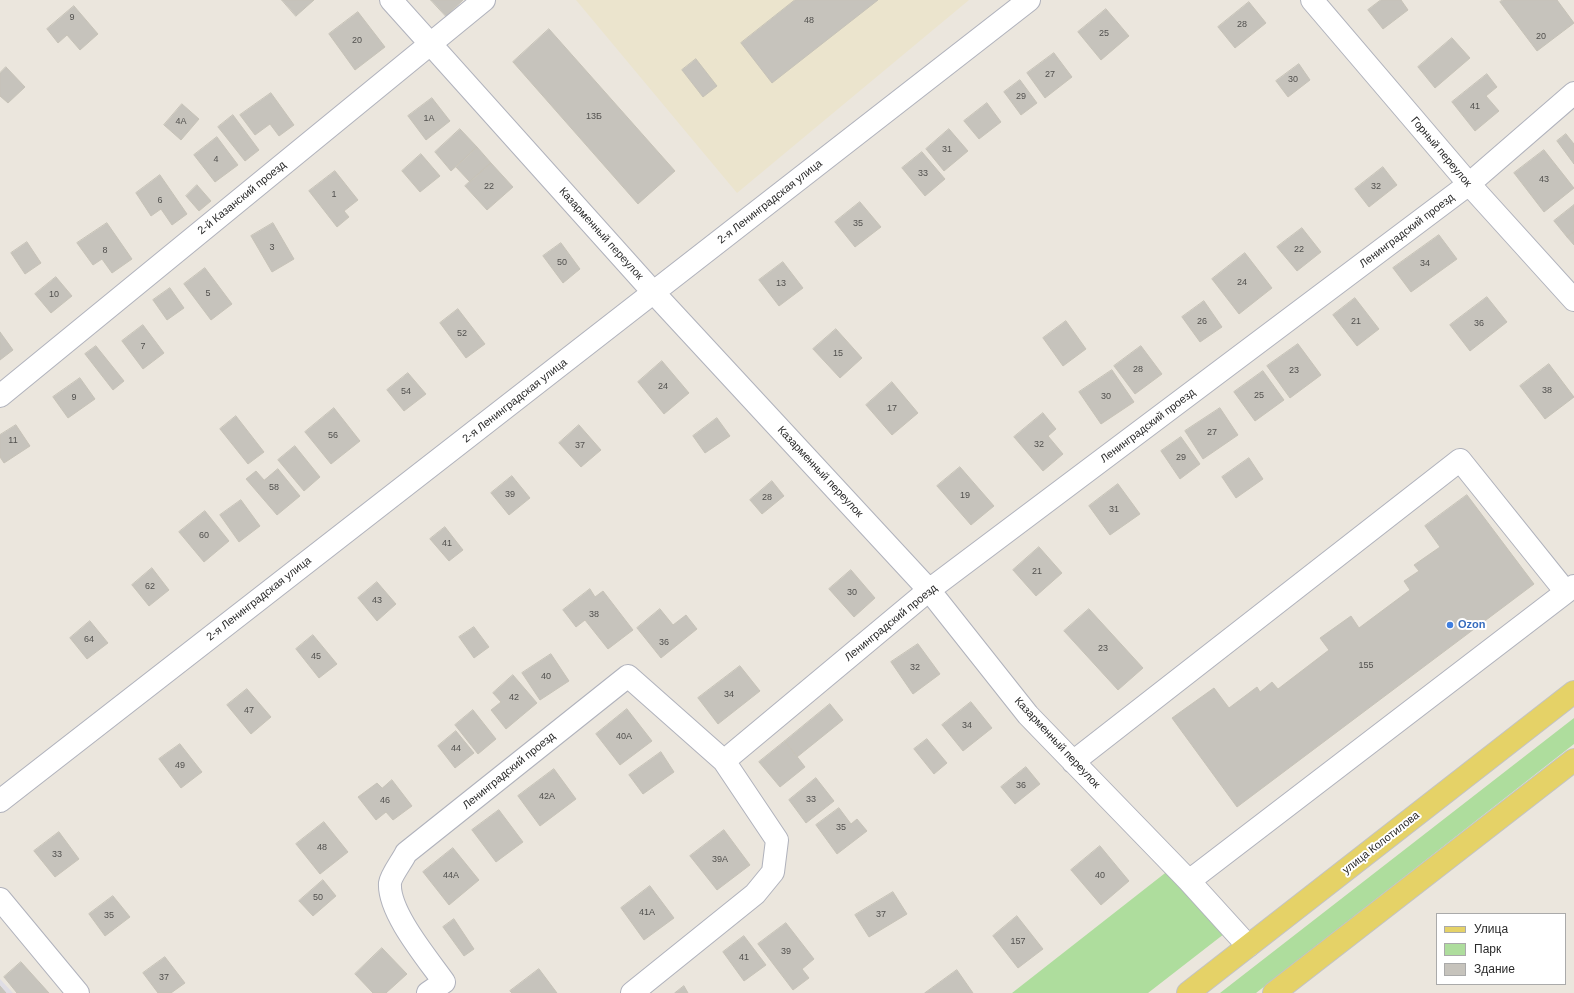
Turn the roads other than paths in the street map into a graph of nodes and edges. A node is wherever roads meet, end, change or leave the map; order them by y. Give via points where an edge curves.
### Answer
1 (391, 0) edge
2 (484, 0) edge
3 (1029, 0) edge
4 (1312, 0) edge
5 (430, 44) junction
6 (1574, 93) edge
7 (1469, 184) junction
8 (654, 292) junction
9 (1574, 300) edge
10 (0, 396) edge
11 (1570, 589) edge
12 (929, 590) junction
13 (1574, 692) edge
14 (1574, 760) edge
15 (724, 761) junction
16 (1073, 762) junction
17 (0, 801) edge
18 (1189, 881) junction
19 (0, 899) edge
20 (1248, 946) junction
21 (442, 989) edge
22 (78, 993) edge
23 (632, 993) edge
24 (1188, 993) edge
25 (1274, 993) edge

1 - 5 street, Казарменный переулок
2 - 5 street, 2-й Казанский проезд
3 - 8 street, 2-я Ленинградская улица
4 - 7 street, Горный переулок
5 - 8 street, Казарменный переулок
5 - 10 street, 2-й Казанский проезд
6 - 7 street, Ленинградский проезд
7 - 9 street, Горный переулок
7 - 12 street, Ленинградский проезд
8 - 12 street, Казарменный переулок
8 - 17 street, 2-я Ленинградская улица
11 - 16 street via 1460,460
11 - 18 street
12 - 15 street, Ленинградский проезд
12 - 16 street, Казарменный переулок via 1028,715
13 - 20 main road, улица Колотилова
14 - 25 main road
15 - 21 street, Ленинградский проезд via 628,676 406,853 390,881 392,900 402,922
15 - 23 street, Ленинградский проезд via 777,840 773,872 756,894
16 - 18 street, Казарменный переулок
18 - 20 street, Казарменный переулок
19 - 22 street
20 - 24 main road, улица Колотилова

